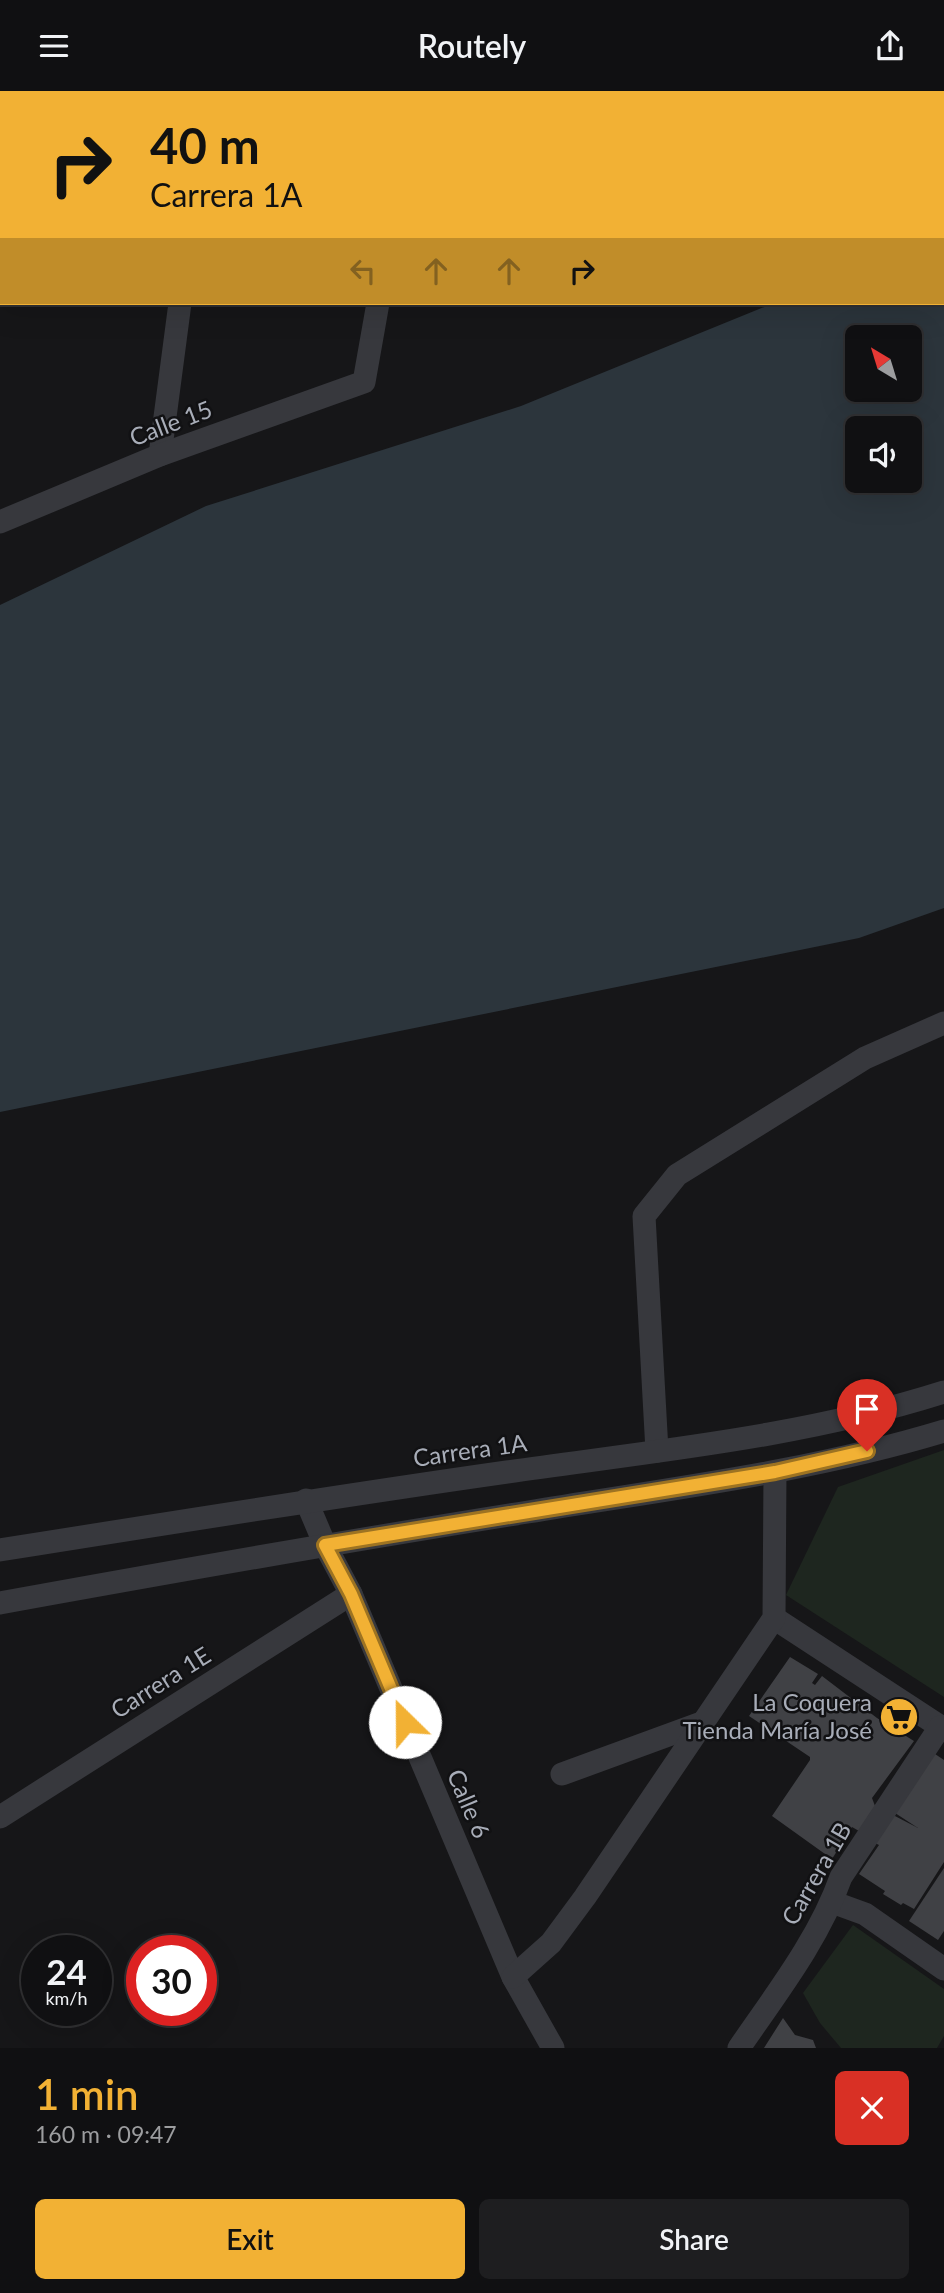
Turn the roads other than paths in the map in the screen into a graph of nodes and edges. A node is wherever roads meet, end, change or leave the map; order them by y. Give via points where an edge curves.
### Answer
1 (180, 305) edge
2 (378, 305) edge
3 (160, 455) junction
4 (0, 522) edge
5 (944, 1023) edge
6 (944, 1392) edge
7 (944, 1431) edge
8 (657, 1451) junction
9 (775, 1472) junction
10 (306, 1500) junction
11 (325, 1545) junction
12 (0, 1550) edge
13 (351, 1594) junction
14 (0, 1603) edge
15 (775, 1618) junction
16 (704, 1723) junction
17 (942, 1728) edge
18 (562, 1774) dead end
19 (0, 1817) edge
20 (832, 1902) junction
21 (944, 1969) edge
22 (513, 1977) junction
23 (554, 2048) edge
24 (739, 2048) edge

1 - 3 street
2 - 3 street, Calle 15 via 364,382
3 - 4 street, Calle 15
5 - 8 street via 865,1058 677,1175 644,1216
6 - 8 street, Carrera 1A via 768,1435
7 - 9 street
8 - 10 street, Carrera 1A
9 - 11 street
9 - 15 street
10 - 11 street, Calle 6
10 - 12 street, Carrera 1A
11 - 13 street, Calle 6
11 - 14 street
13 - 19 street, Carrera 1E
13 - 22 street, Calle 6
15 - 16 street
15 - 17 street
16 - 18 street
16 - 22 street via 551,1943
17 - 20 street, Carrera 1B via 841,1877
20 - 21 street via 865,1914
20 - 24 street, Carrera 1B
22 - 23 street, Calle 6

